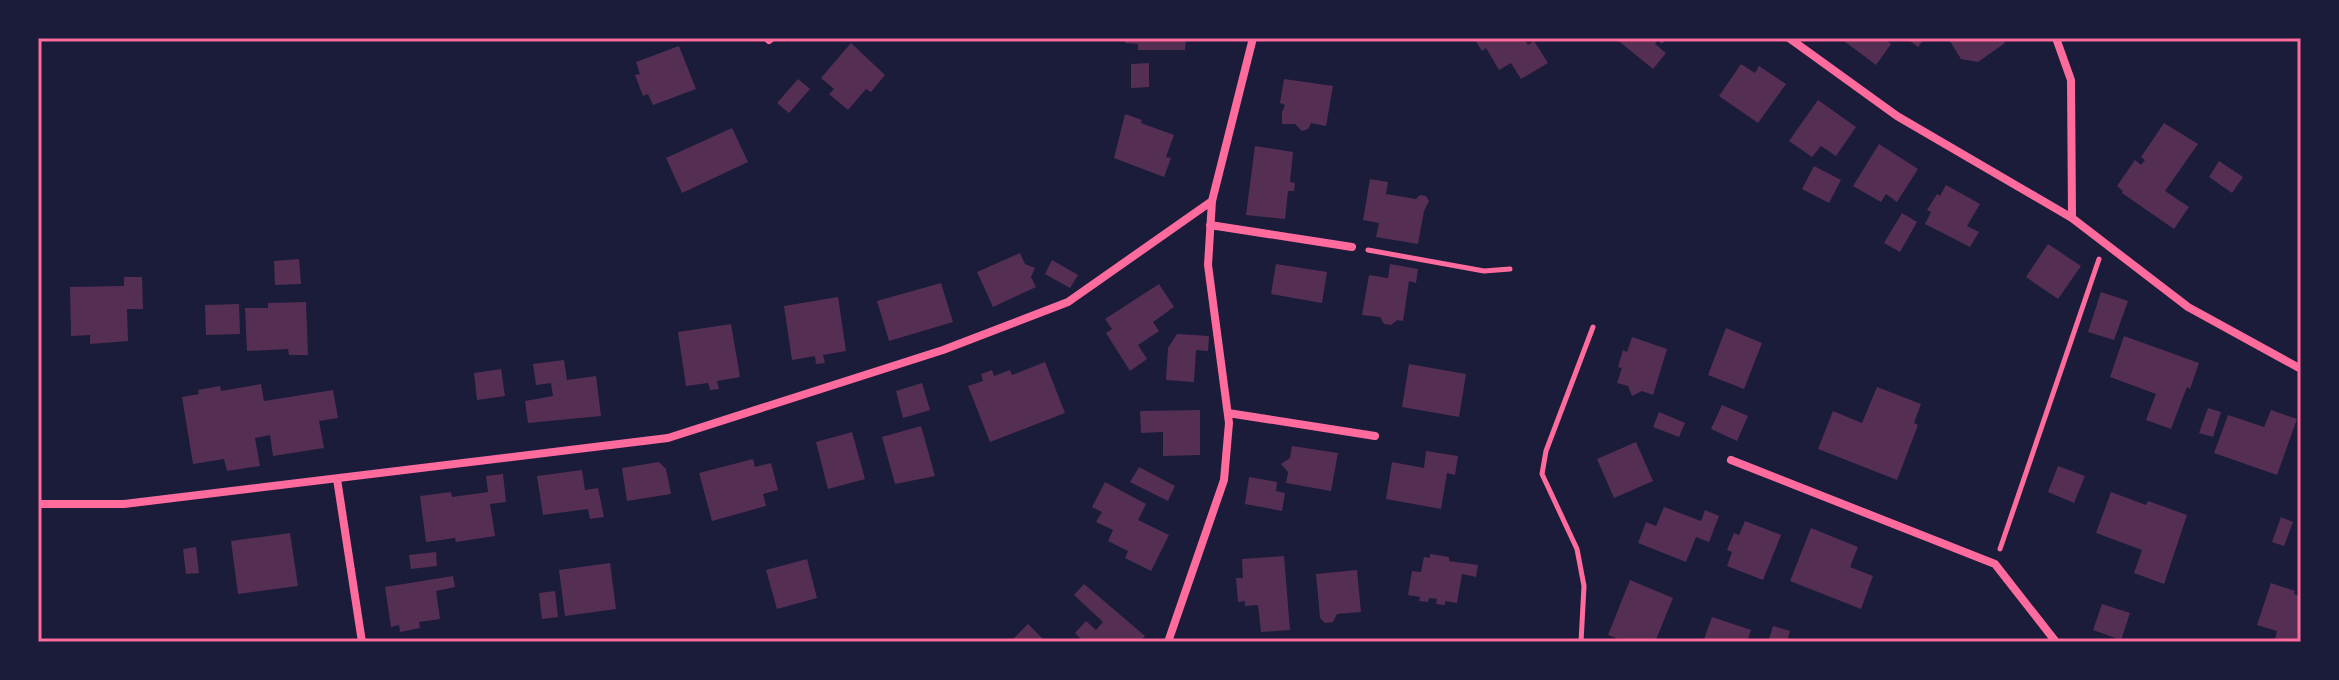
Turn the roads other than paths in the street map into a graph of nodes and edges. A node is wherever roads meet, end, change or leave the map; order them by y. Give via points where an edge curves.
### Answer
1 (1253, 38) edge
2 (1789, 38) edge
3 (2056, 38) edge
4 (1212, 201) junction
5 (2072, 218) junction
6 (1210, 225) junction
7 (1352, 247) road end
8 (2301, 369) edge
9 (1228, 413) junction
10 (1375, 436) dead end
11 (1731, 460) dead end
12 (337, 479) junction
13 (38, 504) edge
14 (362, 642) edge
15 (1168, 642) edge
16 (2056, 642) edge

1 - 4 street
2 - 5 street via 1897,116
3 - 5 street via 2071,80
4 - 6 street
4 - 12 street via 1068,302 943,350 668,438
5 - 8 street via 2188,307
6 - 7 street
6 - 9 street via 1208,265
9 - 10 street
9 - 15 street via 1224,480
11 - 16 street via 1995,564
12 - 13 street via 124,504
12 - 14 street

